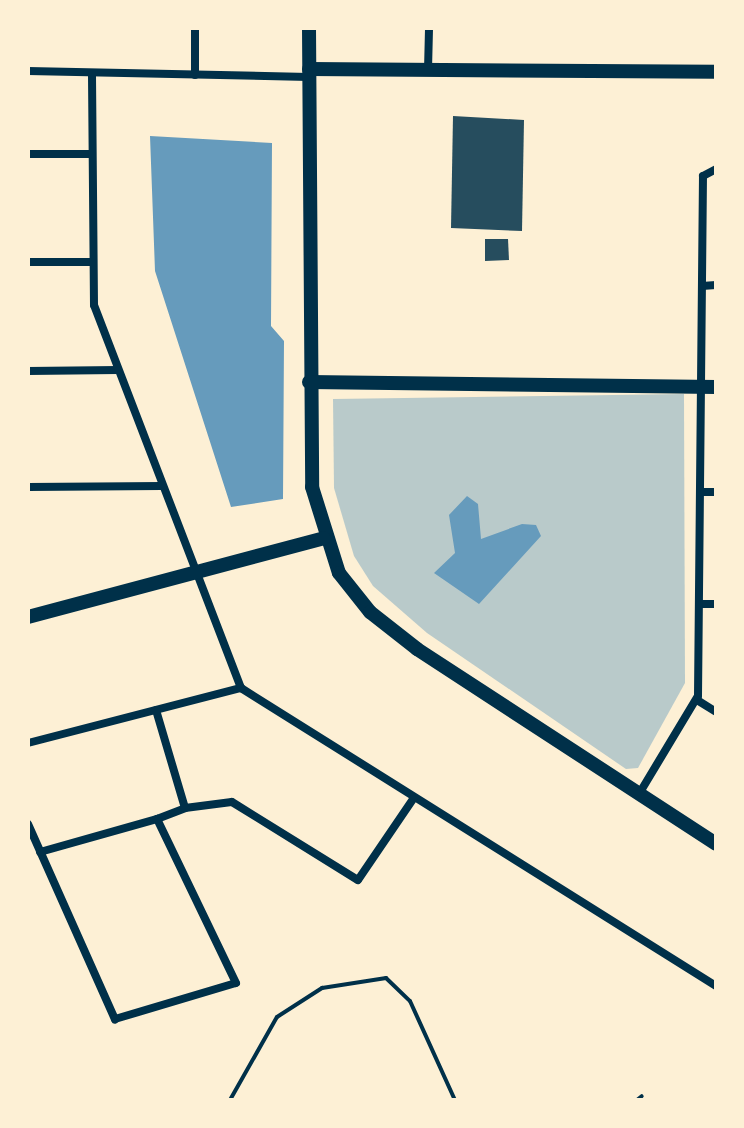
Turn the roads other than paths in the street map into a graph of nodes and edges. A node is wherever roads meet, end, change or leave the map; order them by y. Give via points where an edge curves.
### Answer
1 (195, 28) edge
2 (309, 28) edge
3 (429, 28) edge
4 (428, 70) junction
5 (28, 71) edge
6 (716, 72) edge
7 (92, 73) junction
8 (309, 73) junction
9 (195, 75) junction
10 (28, 154) edge
11 (92, 154) junction
12 (716, 169) edge
13 (28, 262) edge
14 (92, 262) junction
15 (716, 285) edge
16 (702, 286) junction
17 (118, 370) junction
18 (28, 371) edge
19 (309, 382) junction
20 (708, 387) edge
21 (162, 486) junction
22 (28, 487) edge
23 (700, 492) junction
24 (716, 492) edge
25 (324, 538) junction
26 (195, 572) junction
27 (699, 604) junction
28 (716, 604) edge
29 (28, 617) edge
30 (241, 688) junction
31 (697, 700) junction
32 (156, 710) junction
33 (716, 712) edge
34 (28, 743) edge
35 (639, 794) junction
36 (413, 799) junction
37 (185, 808) junction
38 (157, 819) junction
39 (28, 824) edge
40 (716, 844) edge
41 (40, 852) junction
42 (716, 986) edge

1 - 9 street
2 - 8 street
3 - 4 street
4 - 6 street
4 - 8 street
5 - 7 street
7 - 9 street
7 - 11 street
8 - 9 street
8 - 19 street
10 - 11 street
11 - 14 street
12 - 16 street via 703,176
13 - 14 street
14 - 17 street via 94,305
15 - 16 street
16 - 20 street
17 - 18 street
17 - 21 street
19 - 20 street
19 - 25 street via 312,487
20 - 23 street
21 - 22 street
21 - 26 street
23 - 24 street
23 - 27 street
25 - 26 street
25 - 35 street via 348,588 390,630
26 - 29 street
26 - 30 street
27 - 28 street
27 - 31 street
30 - 32 street
30 - 36 street
31 - 33 street
31 - 35 street
32 - 34 street
32 - 37 street
35 - 40 street
36 - 37 street via 358,880 232,802
36 - 42 street
37 - 38 street
38 - 41 street
38 - 41 street via 236,983 115,1019
39 - 41 street

